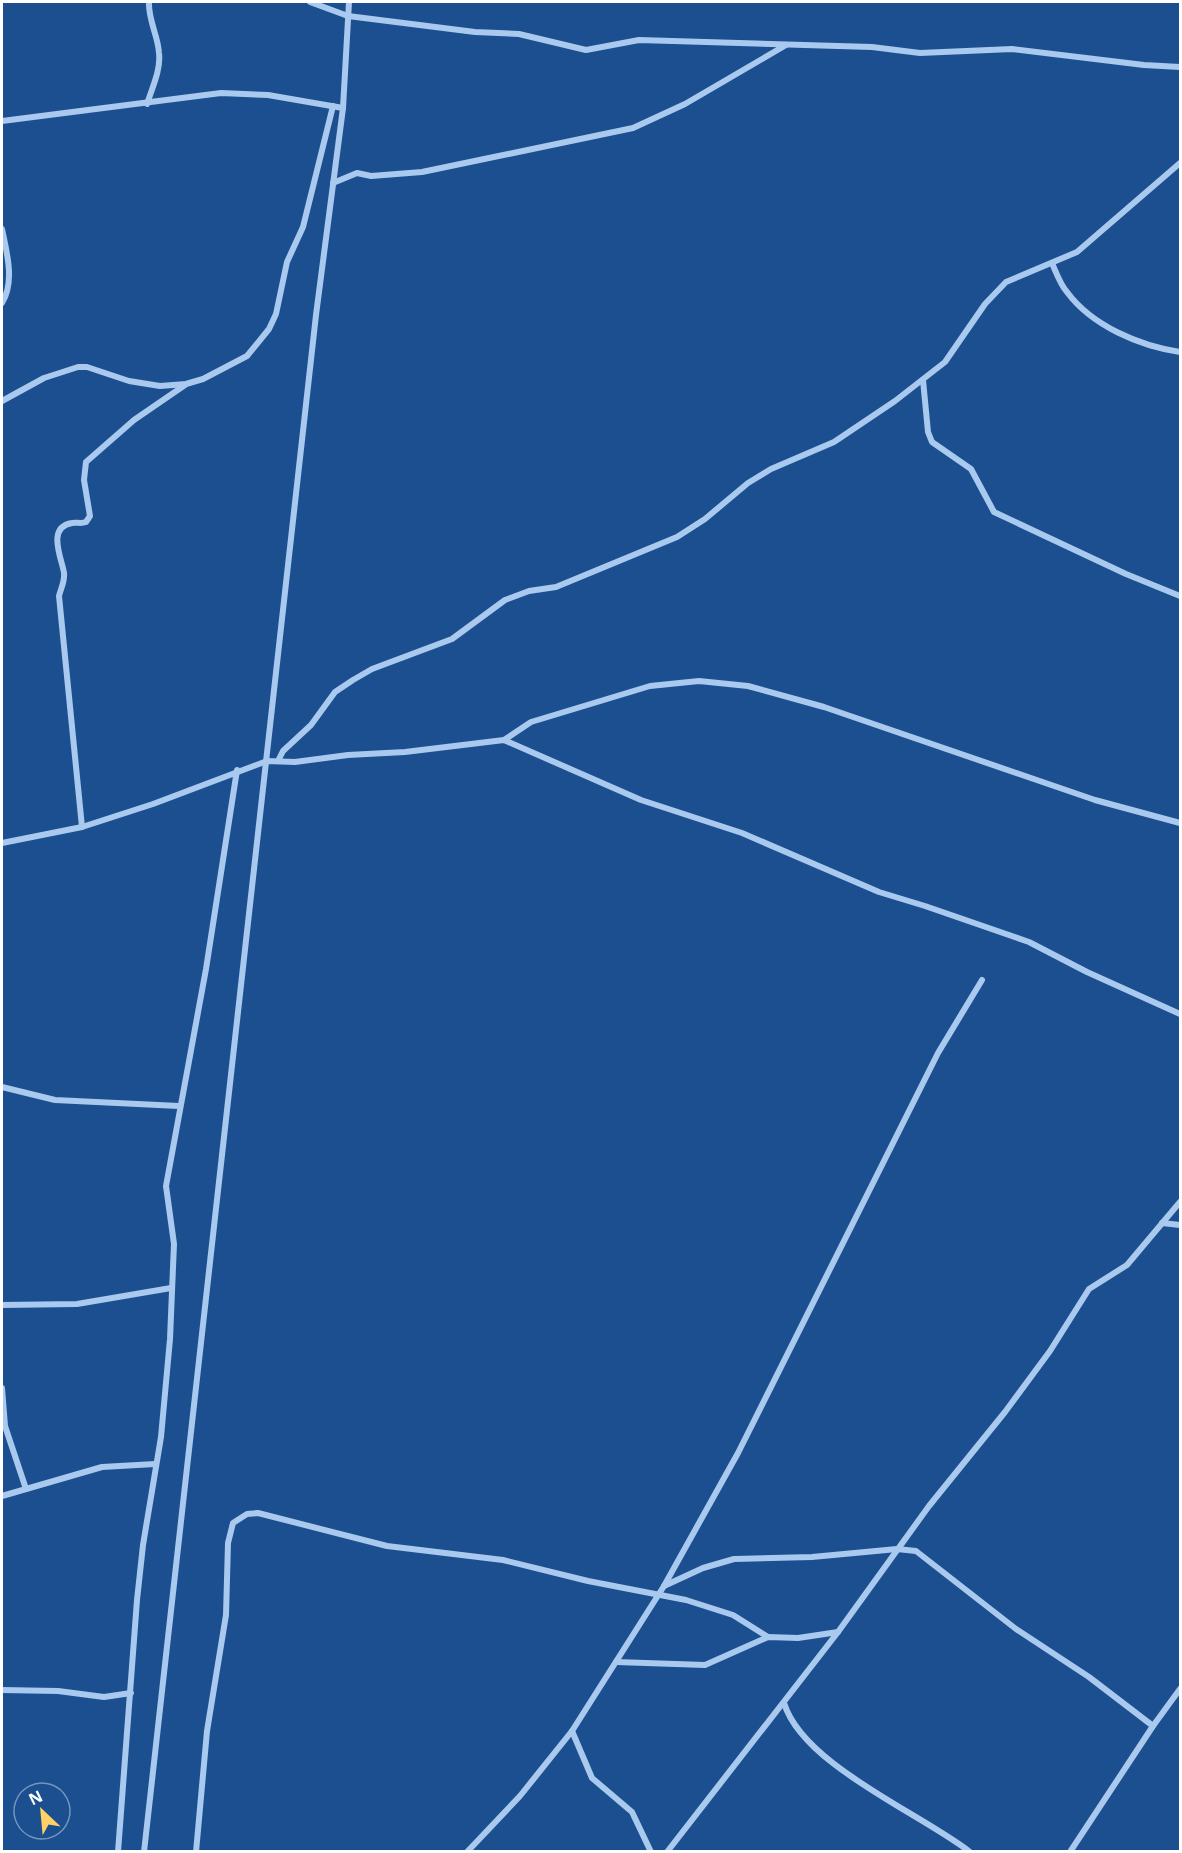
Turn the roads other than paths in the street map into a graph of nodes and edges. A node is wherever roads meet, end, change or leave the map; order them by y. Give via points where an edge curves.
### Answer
1 (149, 2) edge
2 (310, 2) edge
3 (349, 2) edge
4 (348, 16) junction
5 (786, 44) junction
6 (1180, 67) edge
7 (147, 104) junction
8 (333, 106) junction
9 (343, 108) junction
10 (2, 121) edge
11 (1180, 163) edge
12 (333, 183) junction
13 (2, 229) edge
14 (1052, 263) junction
15 (2, 303) edge
16 (1180, 352) edge
17 (923, 380) junction
18 (186, 384) junction
19 (2, 401) edge
20 (1180, 596) edge
21 (504, 740) junction
22 (267, 761) junction
23 (278, 761) junction
24 (237, 770) junction
25 (1180, 824) edge
26 (82, 827) junction
27 (2, 843) edge
28 (982, 980) dead end
29 (1180, 1014) edge
30 (2, 1087) edge
31 (180, 1106) junction
32 (1180, 1202) edge
33 (1162, 1223) junction
34 (1180, 1225) edge
35 (171, 1288) junction
36 (2, 1305) edge
37 (2, 1388) edge
38 (155, 1464) junction
39 (26, 1489) junction
40 (2, 1496) edge
41 (897, 1549) junction
42 (664, 1586) junction
43 (658, 1595) junction
44 (838, 1632) junction
45 (768, 1637) junction
46 (616, 1662) junction
47 (1180, 1689) edge
48 (2, 1690) edge
49 (131, 1694) junction
50 (784, 1702) junction
51 (1153, 1726) junction
52 (572, 1731) junction
53 (118, 1851) edge
54 (144, 1851) edge
55 (196, 1851) edge
56 (467, 1851) edge
57 (651, 1851) edge
58 (667, 1851) edge
59 (970, 1851) edge
60 (1070, 1851) edge

1 - 7 street via 148,14 159,52
2 - 4 street
3 - 4 street
4 - 5 street via 519,34 586,50 639,40
4 - 9 street
5 - 6 street via 920,53 1012,49
5 - 12 street via 685,104 633,128 422,172 371,176 357,173
7 - 8 street via 221,93 268,95
7 - 10 street
8 - 9 street
8 - 18 street via 303,227 287,262 269,329 247,356
9 - 12 street
11 - 14 street via 1098,236 1077,252
12 - 22 street
13 - 15 street via 9,287
14 - 16 street via 1066,292 1122,336
14 - 17 street via 1006,282 985,304 945,362
17 - 20 street via 932,442 971,470 994,512
17 - 23 street via 834,442 763,473 677,537 556,587 505,600 452,639 353,680 335,692
18 - 19 street via 160,386 78,367 44,378
18 - 26 street via 134,420 86,462 84,480 90,516 86,522 63,527 58,537 57,552 64,572 59,596
21 - 23 street
21 - 25 street via 531,722 650,686 699,681 748,686 868,722 1095,800
21 - 29 street via 641,800 742,833 879,892 1029,942
22 - 23 street
22 - 24 street
22 - 54 street
24 - 26 street
24 - 31 street
26 - 27 street
28 - 42 street via 938,1053 738,1453
30 - 31 street via 55,1100
31 - 35 street via 166,1186 174,1244
32 - 33 street
33 - 34 street
33 - 41 street via 1127,1266 1089,1289 1005,1412
35 - 36 street via 77,1304
35 - 38 street via 164,1410
37 - 39 street via 5,1426
38 - 39 street via 102,1467
38 - 49 street via 142,1556
39 - 40 street
41 - 42 street via 734,1559
41 - 44 street
41 - 51 street via 916,1551 1016,1629 1089,1677
42 - 43 street
43 - 45 street via 724,1612
43 - 46 street
43 - 55 street via 502,1560 387,1546 274,1515 258,1513 239,1518 233,1523 228,1543 226,1615 207,1731
44 - 45 street via 798,1638
44 - 50 street
45 - 46 street via 705,1665
46 - 52 street
47 - 51 street
48 - 49 street via 104,1697
49 - 53 street
50 - 58 street
50 - 59 street via 794,1726 817,1748 851,1775
51 - 60 street
52 - 56 street via 520,1796
52 - 57 street via 592,1778 632,1812

